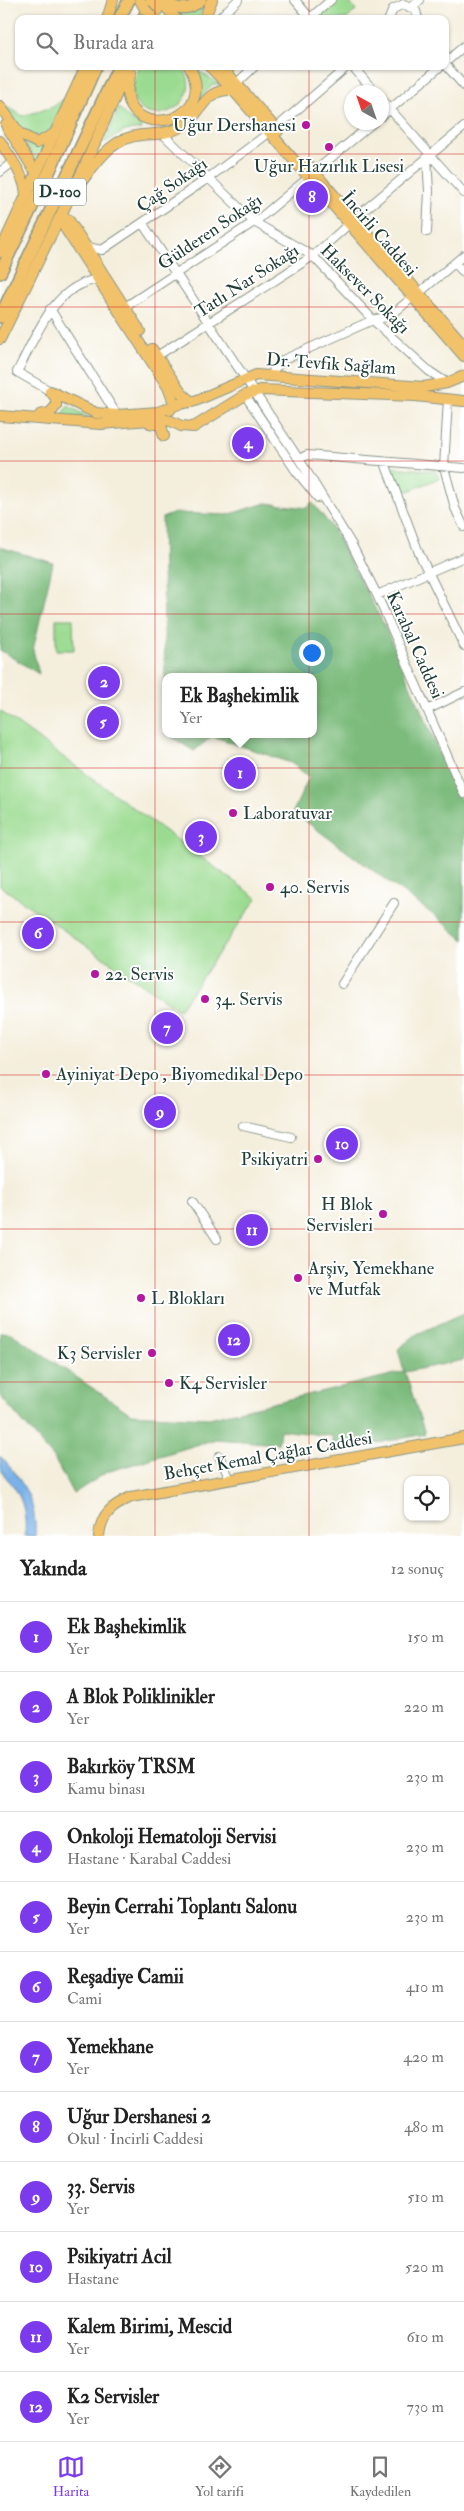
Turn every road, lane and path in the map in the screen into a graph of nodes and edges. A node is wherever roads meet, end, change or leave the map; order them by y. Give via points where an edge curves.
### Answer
1 (113, 0) edge
2 (129, 0) edge
3 (202, 0) edge
4 (212, 0) edge
5 (238, 0) edge
6 (295, 0) edge
7 (331, 0) edge
8 (390, 0) edge
9 (420, 0) edge
10 (163, 2) edge
11 (396, 6) junction
12 (412, 7) junction
13 (108, 15) edge
14 (121, 15) edge
15 (155, 15) edge
16 (173, 15) edge
17 (206, 15) edge
18 (222, 15) edge
19 (308, 15) edge
20 (314, 15) edge
21 (390, 15) edge
22 (416, 15) edge
23 (464, 46) edge
24 (449, 59) edge
25 (449, 68) edge
26 (84, 70) edge
27 (94, 70) edge
28 (117, 70) edge
29 (127, 70) edge
30 (132, 70) edge
31 (190, 70) edge
32 (215, 70) edge
33 (224, 70) edge
34 (227, 70) edge
35 (251, 70) edge
36 (343, 70) edge
37 (356, 70) edge
38 (436, 70) edge
39 (235, 84) junction
40 (369, 85) edge
41 (464, 86) edge
42 (0, 106) edge
43 (390, 109) joint
44 (0, 116) edge
45 (464, 127) edge
46 (0, 130) edge
47 (273, 130) junction
48 (365, 130) edge
49 (56, 132) junction
50 (166, 137) dead end
51 (0, 140) edge
52 (428, 156) junction
53 (13, 162) junction
54 (0, 172) edge
55 (312, 175) junction
56 (208, 179) junction
57 (464, 193) edge
58 (26, 197) junction
59 (68, 200) junction
60 (352, 221) junction
61 (254, 222) junction
62 (143, 224) junction
63 (427, 232) dead end
64 (3, 236) edge
65 (87, 248) junction
66 (0, 252) edge
67 (464, 255) edge
68 (313, 256) junction
69 (455, 263) junction
70 (0, 272) edge
71 (177, 273) junction
72 (464, 273) edge
73 (98, 280) junction
74 (416, 295) junction
75 (125, 307) junction
76 (50, 309) junction
77 (0, 317) edge
78 (373, 320) junction
79 (208, 324) junction
80 (0, 339) edge
81 (464, 344) edge
82 (157, 356) junction
83 (464, 356) edge
84 (429, 371) junction
85 (272, 375) junction
86 (464, 376) edge
87 (245, 379) junction
88 (464, 382) edge
89 (447, 383) junction
90 (424, 387) junction
91 (50, 391) junction
92 (248, 393) junction
93 (415, 396) junction
94 (448, 400) junction
95 (195, 401) junction
96 (464, 401) edge
97 (171, 408) junction
98 (116, 415) junction
99 (0, 416) edge
100 (16, 417) junction
101 (127, 420) junction
102 (171, 421) junction
103 (205, 421) junction
104 (164, 436) dead end
105 (299, 460) junction
106 (385, 463) junction
107 (444, 468) junction
108 (464, 468) edge
109 (331, 512) junction
110 (464, 527) edge
111 (464, 557) edge
112 (430, 573) junction
113 (377, 595) junction
114 (464, 646) edge
115 (464, 692) edge
116 (427, 710) junction
117 (464, 794) edge
118 (394, 903) dead end
119 (342, 984) dead end
120 (243, 1126) dead end
121 (291, 1137) dead end
122 (192, 1201) dead end
123 (217, 1240) dead end
124 (464, 1438) edge
125 (219, 1456) dead end
126 (230, 1479) junction
127 (99, 1536) edge

1 - 13 main road
2 - 14 highway
3 - 10 main road via 184,9
4 - 17 main road
5 - 18 street
6 - 19 street
7 - 20 street
8 - 11 street
9 - 12 street
10 - 15 main road
10 - 16 main road
11 - 12 street
11 - 21 street
12 - 22 street
23 - 24 street
25 - 41 street
26 - 49 main road
27 - 70 highway, D-100
28 - 77 highway, D-100
29 - 59 main road
30 - 31 main road via 127,88 132,106 149,120 163,122 178,116 189,106 194,85
32 - 39 main road, İncirli Caddesi
33 - 39 main road, İncirli Caddesi
34 - 39 main road
35 - 39 street
36 - 47 street, Çağ Sokağı
37 - 40 street
38 - 43 street
39 - 47 main road, İncirli Caddesi
39 - 59 main road via 211,95 179,128 119,141 100,157
42 - 49 main road via 20,133 31,141 44,141
43 - 52 street
44 - 46 main road via 31,171
45 - 52 street, Tatlı Nar Sokağı
47 - 55 main road, İncirli Caddesi
47 - 56 street, Çağ Sokağı
48 - 55 street, Gülderen Sokağı
49 - 58 main road
50 - 56 street, Haksever Sokağı
51 - 53 main road
52 - 57 street
52 - 60 street, Tatlı Nar Sokağı
52 - 63 street
53 - 54 street
53 - 58 main road via 26,186
55 - 60 main road, İncirli Caddesi
55 - 61 street, Gülderen Sokağı
56 - 61 street, Haksever Sokağı
56 - 62 street, Çağ Sokağı
58 - 64 main road
59 - 80 main road
60 - 68 street, Tatlı Nar Sokağı
60 - 74 main road, İncirli Caddesi
61 - 68 street, Haksever Sokağı
61 - 71 street, Gülderen Sokağı
62 - 65 street, Çağ Sokağı via 102,250
62 - 71 street, Karabal Caddesi
64 - 66 main road
65 - 73 main road via 66,222
65 - 75 main road
67 - 69 street
68 - 78 street, Haksever Sokağı
68 - 79 street, Tatlı Nar Sokağı
69 - 72 street
69 - 74 street
71 - 75 street, Gülderen Sokağı
71 - 79 street, Karabal Caddesi
73 - 76 street via 73,288
73 - 97 main road via 170,389 174,403
74 - 78 street via 390,316
74 - 81 main road, İncirli Caddesi
74 - 83 main road, İncirli Caddesi
75 - 82 main road
76 - 91 street via 17,372
76 - 98 street
78 - 84 street, Haksever Sokağı
78 - 85 street via 285,359
79 - 82 street, Tatlı Nar Sokağı
79 - 87 street, Karabal Caddesi
82 - 95 main road via 182,394
84 - 89 street, Haksever Sokağı
84 - 90 street via 430,379
85 - 87 main road, Dr. Tevfik Sağlam
85 - 90 main road, Dr. Tevfik Sağlam
86 - 89 main road, Dr. Tevfik Sağlam
87 - 92 street, Karabal Caddesi
87 - 95 main road, Dr. Tevfik Sağlam
88 - 93 main road
89 - 90 main road, Dr. Tevfik Sağlam
91 - 98 main road via 96,413
91 - 100 main road via 57,403 52,412
92 - 93 main road via 319,391
92 - 103 main road
92 - 105 street, Karabal Caddesi
92 - 109 street, Karabal Caddesi via 296,471
93 - 94 main road
94 - 96 main road
94 - 107 street
95 - 97 main road
95 - 103 main road via 207,408
97 - 98 main road
97 - 102 main road
99 - 100 main road
100 - 101 main road via 101,424
101 - 102 main road
101 - 104 main road via 161,425
102 - 103 main road via 194,427
105 - 106 street via 307,455
105 - 109 street, Karabal Caddesi
106 - 107 street
106 - 112 street via 400,507
107 - 108 street
107 - 110 street
109 - 113 street, Karabal Caddesi
111 - 112 street
112 - 113 street
112 - 114 street
113 - 116 street, Karabal Caddesi
115 - 116 street
116 - 117 street, Karabal Caddesi
118 - 119 street
120 - 121 street
122 - 123 street
124 - 126 main road, Behçet Kemal Çağlar Caddesi
125 - 126 street
126 - 127 main road, Behçet Kemal Çağlar Caddesi via 131,1496 107,1511

